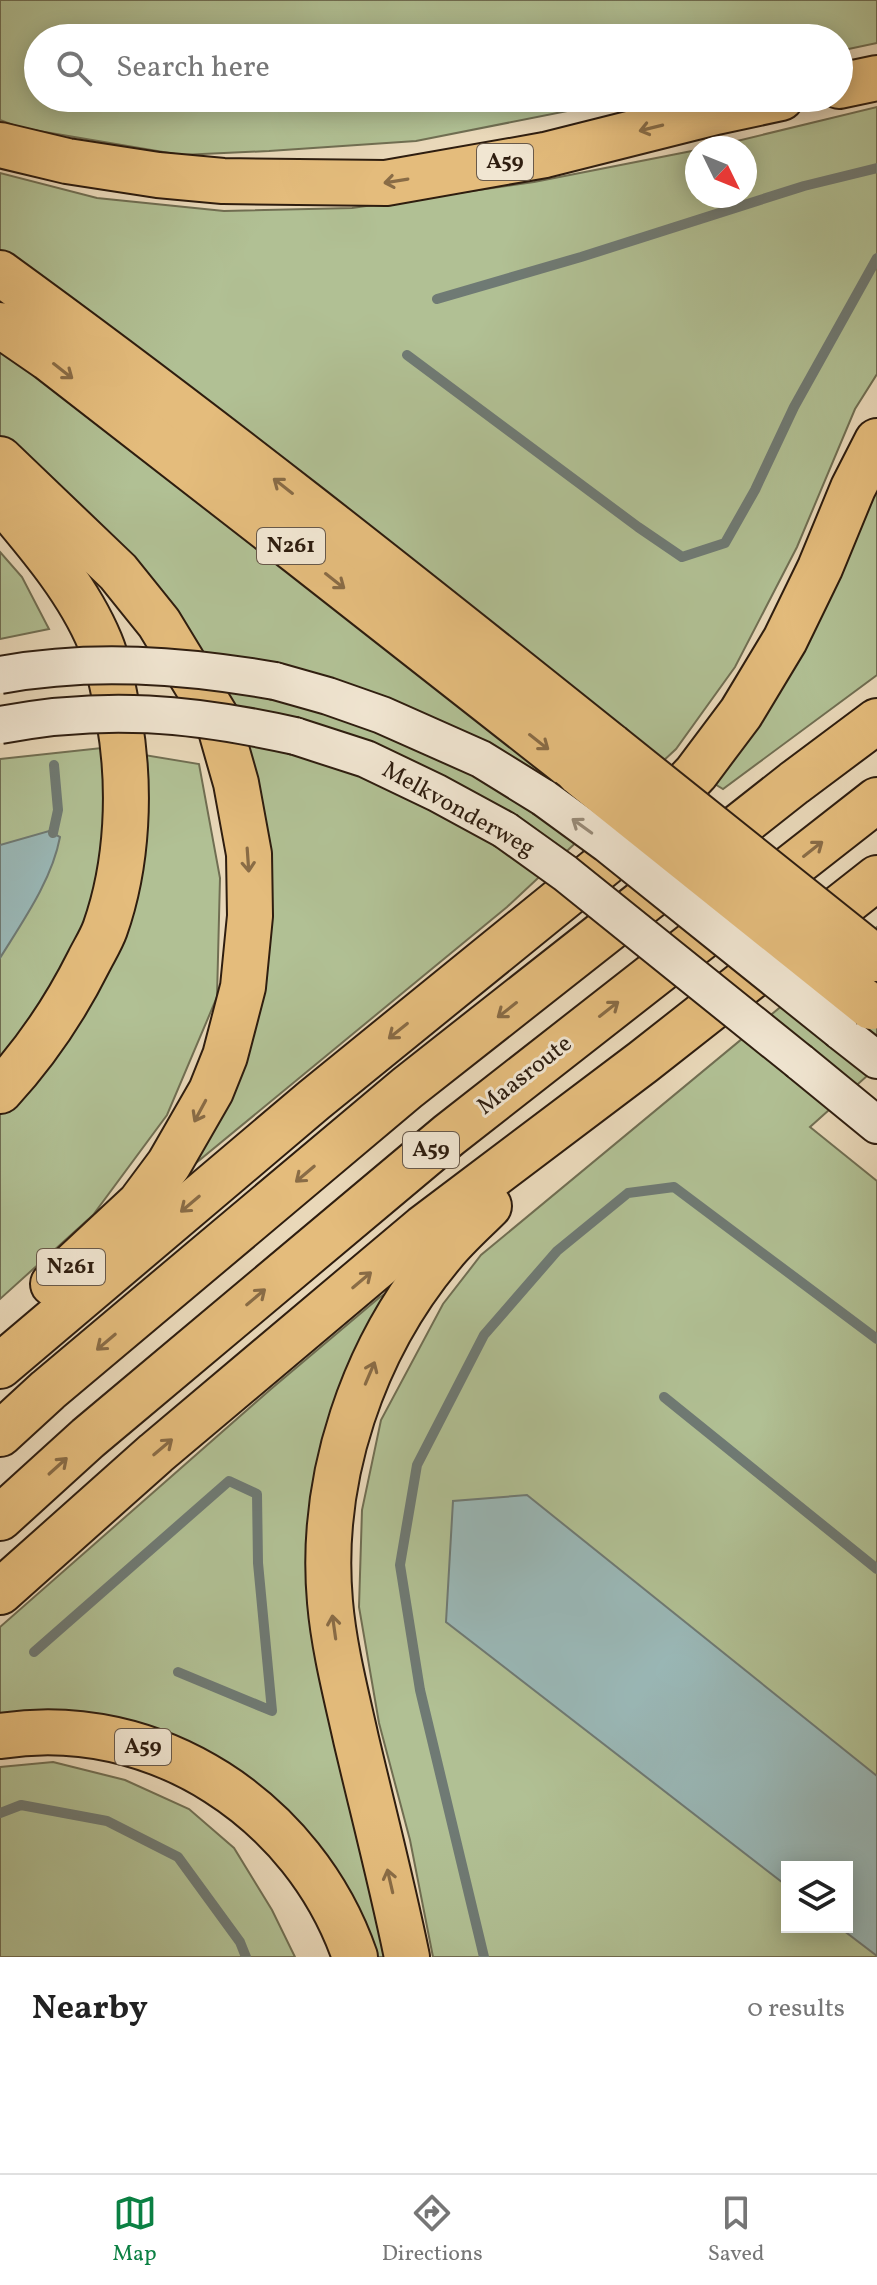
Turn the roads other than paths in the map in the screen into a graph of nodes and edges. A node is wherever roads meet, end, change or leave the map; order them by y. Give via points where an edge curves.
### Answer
1 (877, 78) edge
2 (853, 83) edge
3 (716, 112) edge
4 (0, 145) edge
5 (0, 273) edge
6 (0, 325) edge
7 (877, 441) edge
8 (0, 459) edge
9 (0, 498) edge
10 (0, 675) edge
11 (877, 721) edge
12 (0, 725) edge
13 (578, 772) junction
14 (877, 800) edge
15 (877, 878) edge
16 (877, 959) edge
17 (863, 1017) edge
18 (877, 1060) edge
19 (643, 1062) junction
20 (0, 1091) edge
21 (877, 1125) edge
22 (0, 1330) edge
23 (0, 1366) edge
24 (0, 1434) edge
25 (0, 1518) edge
26 (0, 1592) edge
27 (0, 1736) edge
28 (355, 1957) edge
29 (407, 1957) edge

1 - 2 highway
3 -> 4 highway, A59 via 545,155 386,183 158,175
13 -> 5 highway, N261 via 433,602
6 -> 13 highway, N261
7 -> 23 highway via 785,640 741,713 686,784 629,844 302,1110
8 -> 22 highway, N261 via 118,572 159,623 218,720 249,854 250,916 243,987 225,1056 169,1164 140,1203
9 - 20 highway via 66,582 101,643 113,685 126,785 123,855 105,930 71,997
10 - 13 main road, Melkvonderweg, bridge via 82,665 211,670 328,696 481,759
11 -> 24 highway, A59 via 407,1088
12 - 21 main road, Melkvonderweg, bridge via 79,714 187,716 295,736 366,759 505,830
13 - 16 highway, N261, bridge
13 - 17 highway, N261, bridge
25 -> 14 highway, Maasroute / A59 via 449,1135
15 - 19 highway, A59
17 - 18 main road
26 -> 19 highway, A59 via 423,1228
29 -> 19 highway, A59 via 340,1668 330,1601 329,1538 345,1446 372,1366 443,1253
27 - 28 highway, A59 via 43,1732 103,1737 154,1751 214,1779 302,1857 338,1915

